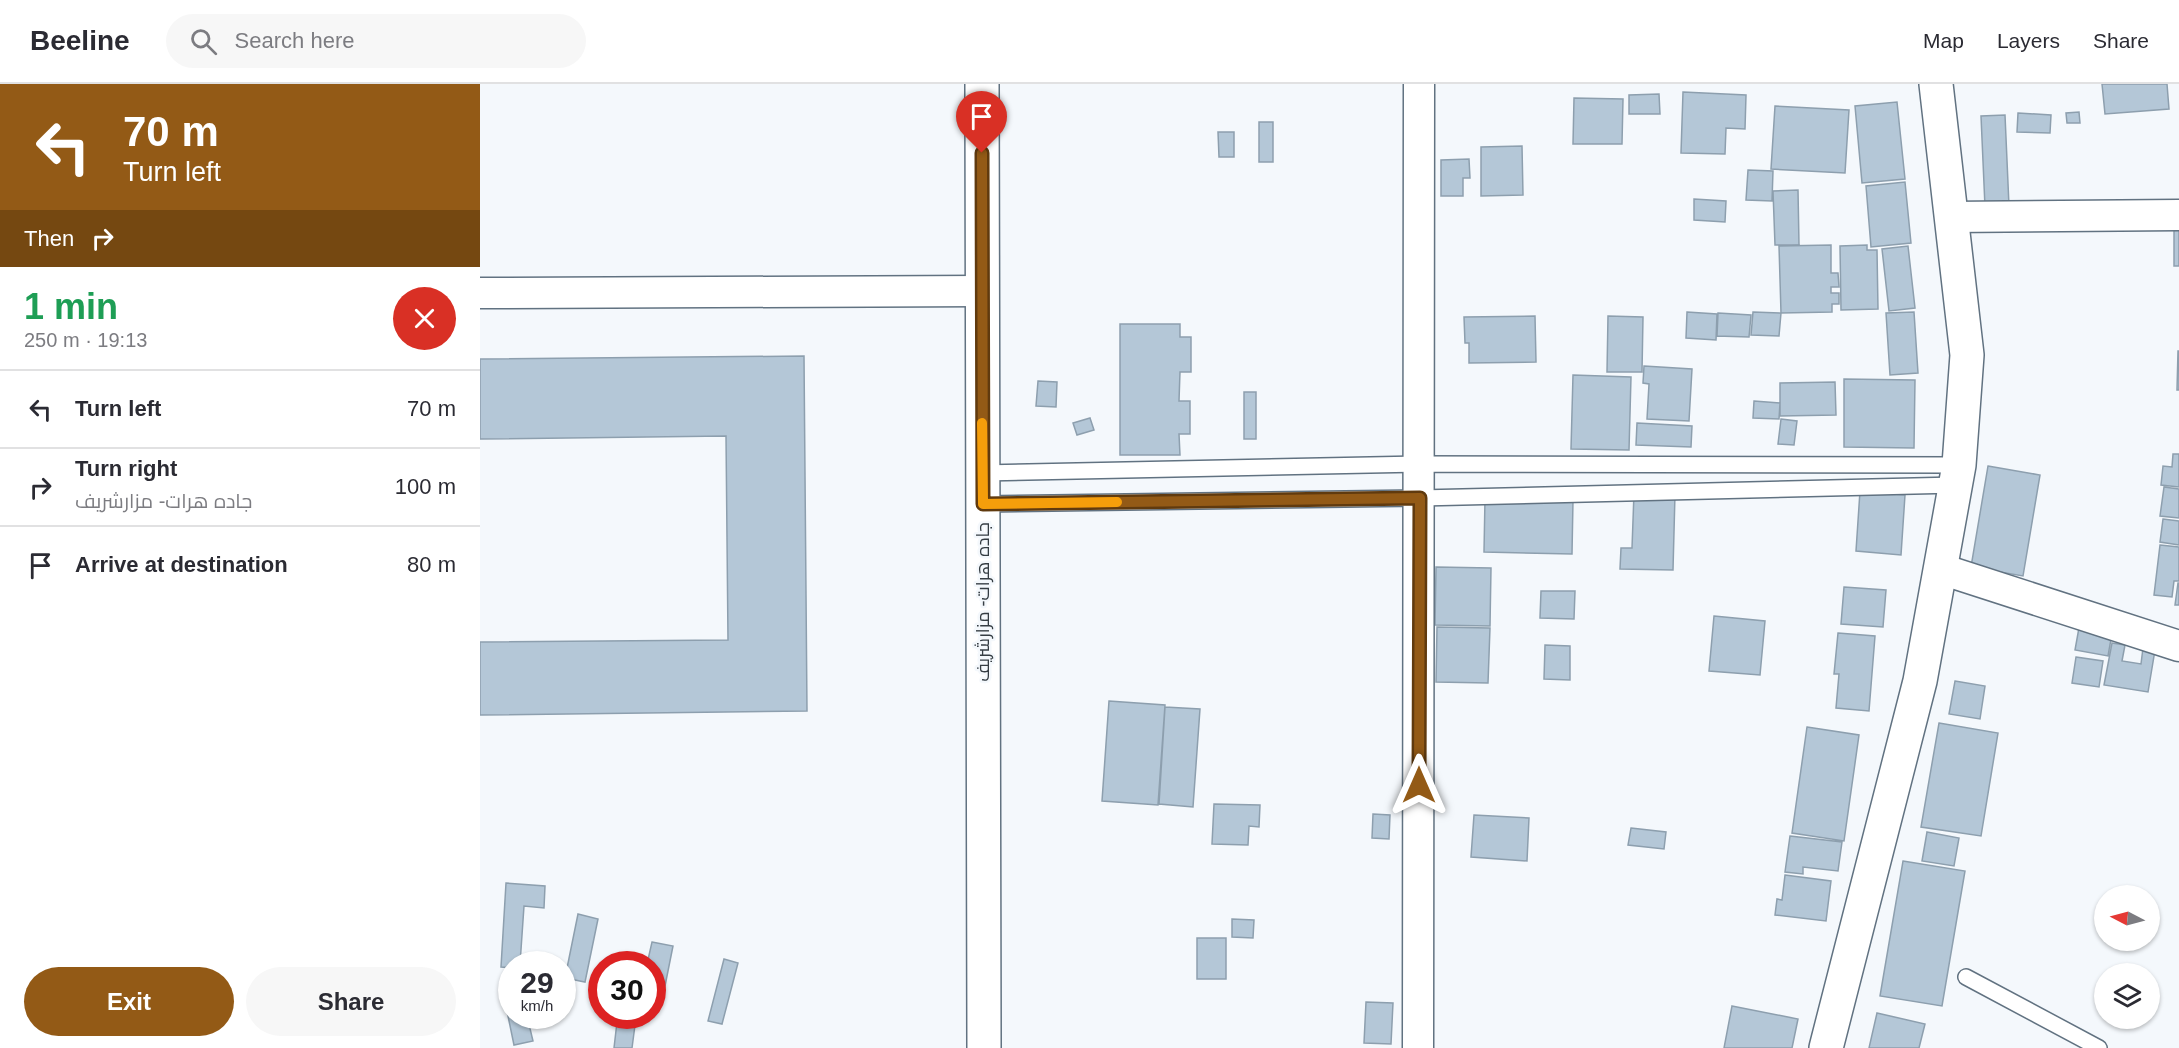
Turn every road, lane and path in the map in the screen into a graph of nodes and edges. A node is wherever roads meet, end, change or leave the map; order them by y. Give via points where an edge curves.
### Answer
1 (982, 84) edge
2 (1419, 84) edge
3 (1936, 84) edge
4 (2179, 215) edge
5 (1951, 217) junction
6 (982, 291) junction
7 (480, 293) edge
8 (1420, 464) junction
9 (1958, 475) junction
10 (982, 488) junction
11 (1420, 498) junction
12 (1941, 569) junction
13 (2179, 645) edge
14 (1966, 977) dead end
15 (984, 1048) edge
16 (1418, 1048) edge
17 (1826, 1048) edge
18 (2099, 1048) edge

1 - 6 main road, جاده هرات- مزارشریف
2 - 8 street
3 - 5 main road
4 - 5 street
5 - 9 main road via 1966,355
6 - 7 street
6 - 10 main road, جاده هرات- مزارشریف
8 - 9 lane
8 - 10 lane
8 - 11 street
9 - 11 lane
9 - 12 main road
10 - 11 lane
10 - 15 main road, جاده هرات- مزارشریف
11 - 16 street
12 - 13 street
12 - 17 main road via 1920,681
14 - 18 lane

